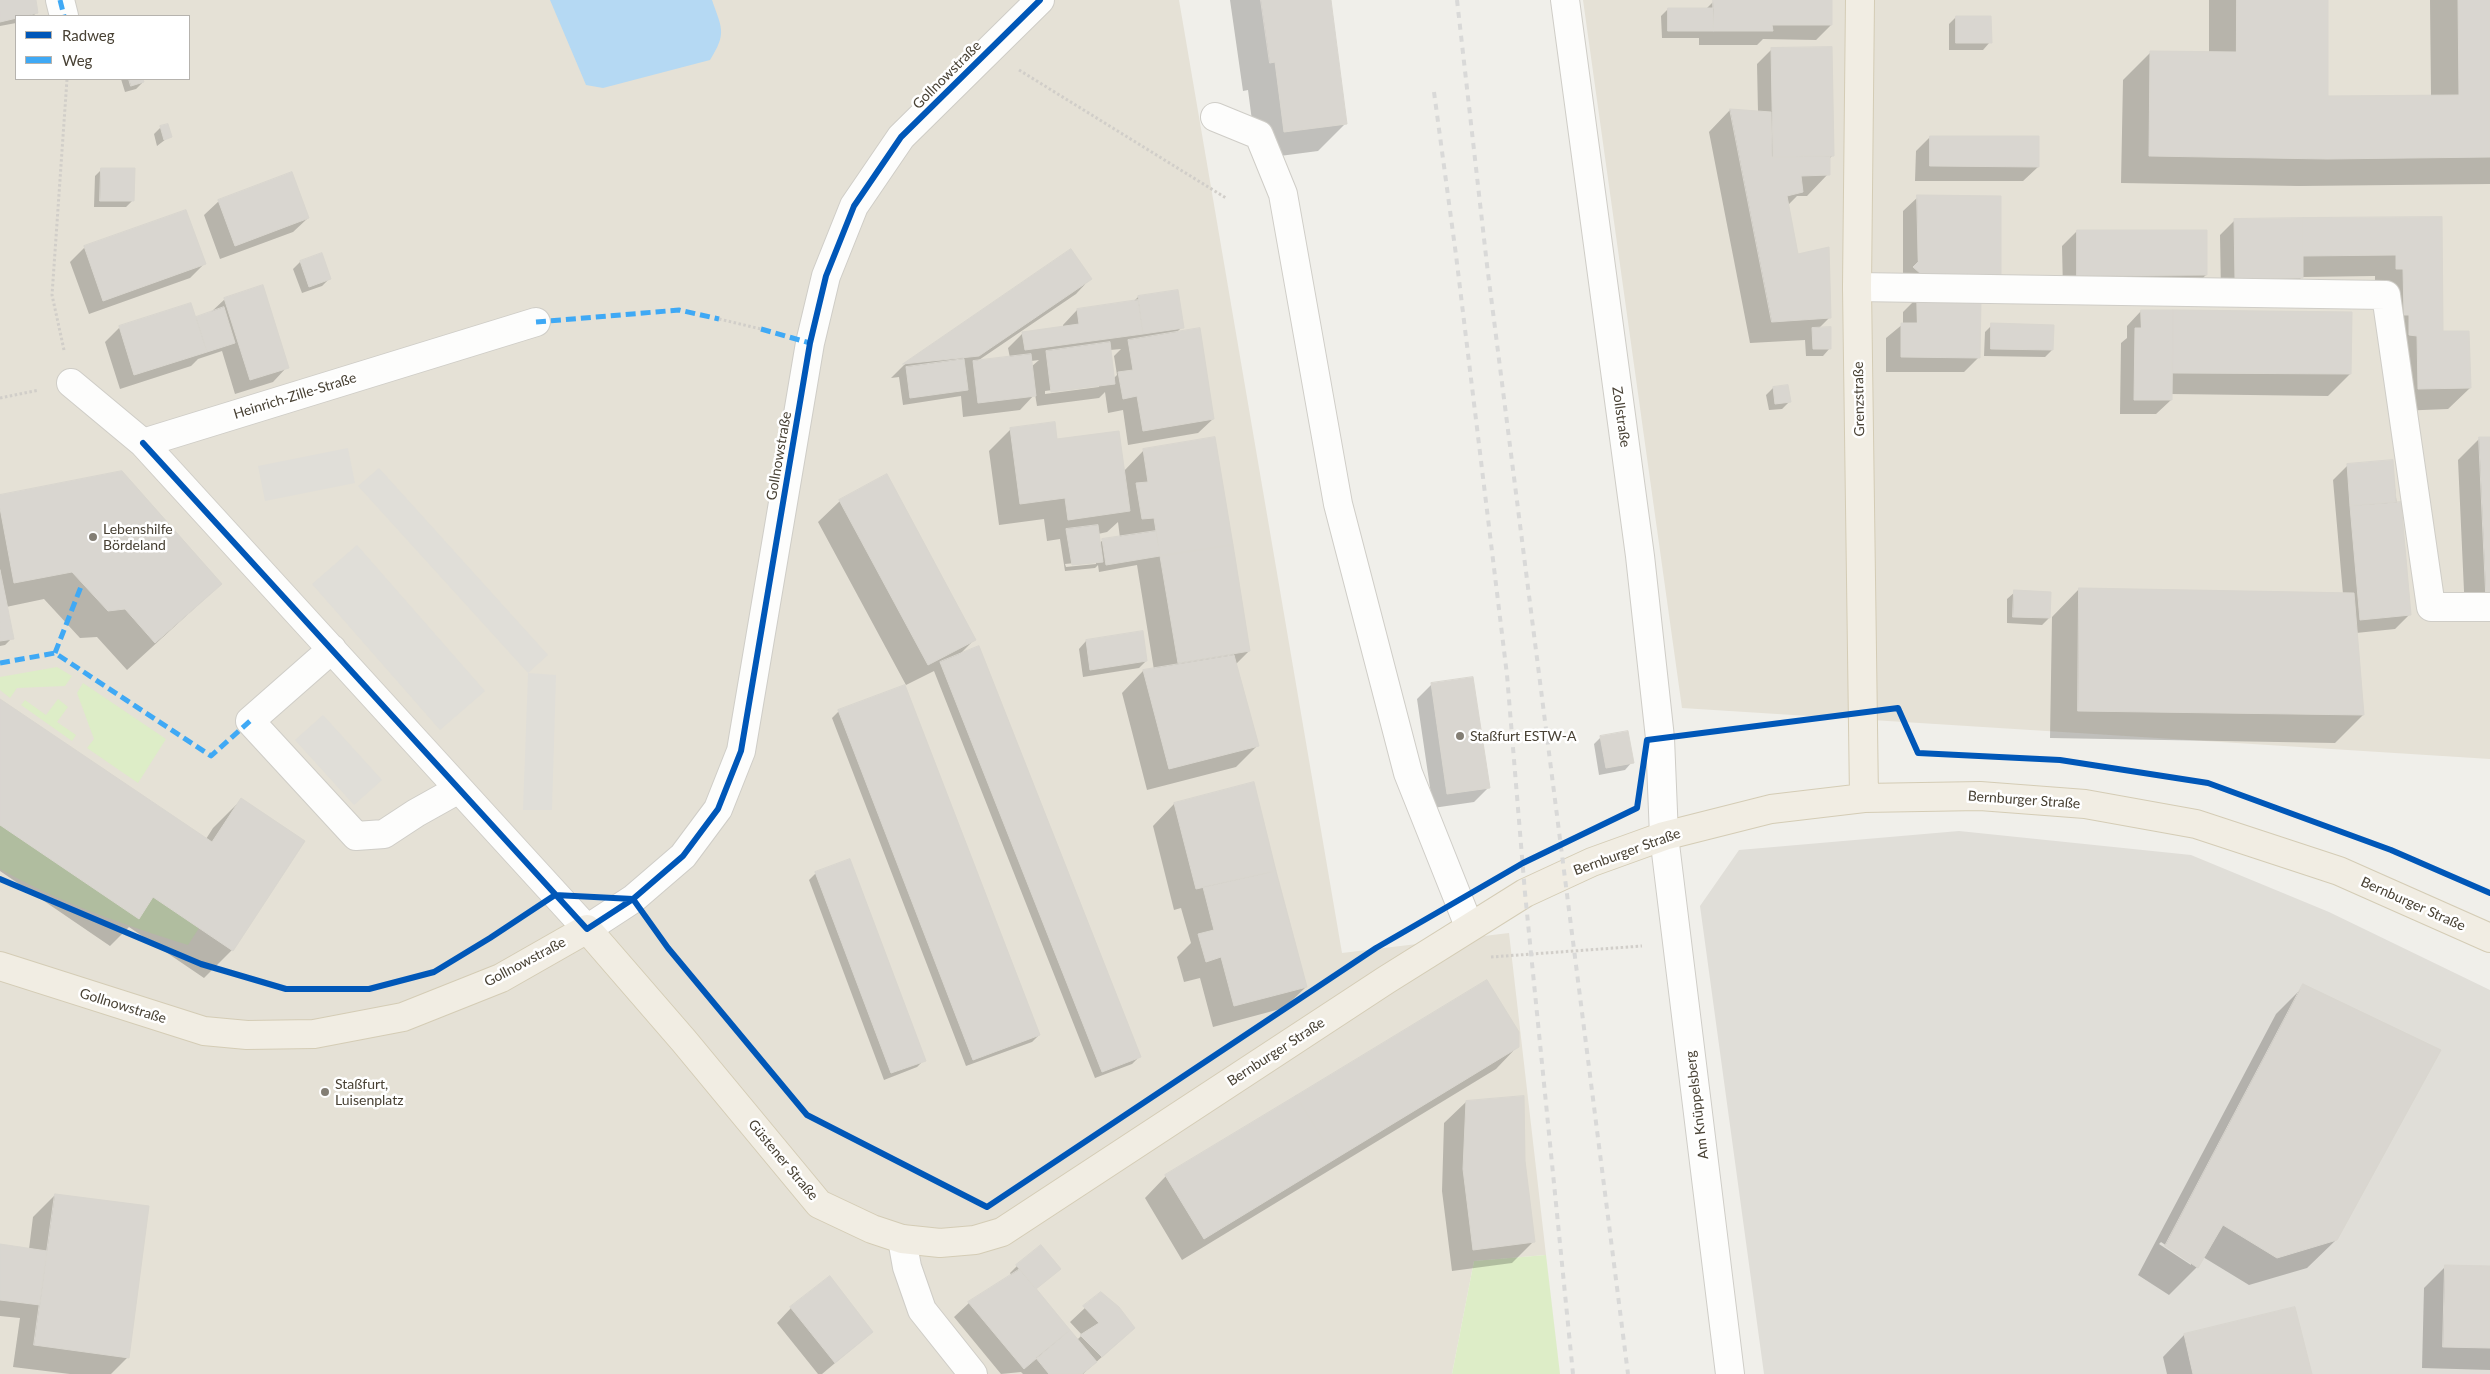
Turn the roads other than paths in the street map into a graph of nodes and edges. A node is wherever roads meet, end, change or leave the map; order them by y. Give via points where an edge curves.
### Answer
1 (60, 0) edge
2 (1040, 0) edge
3 (1565, 0) edge
4 (1860, 0) edge
5 (64, 15) edge
6 (1215, 117) dead end
7 (1857, 287) junction
8 (536, 322) dead end
9 (71, 383) road end
10 (143, 443) junction
11 (2490, 607) edge
12 (332, 649) junction
13 (459, 790) junction
14 (1864, 798) junction
15 (1664, 836) junction
16 (1469, 926) junction
17 (587, 929) junction
18 (2490, 938) edge
19 (0, 966) edge
20 (902, 1239) junction
21 (973, 1374) edge
22 (1730, 1374) edge

1 - 5 street
2 - 17 street, Gollnowstraße via 901,137 854,206 826,276 810,343 742,751 718,809 683,856 633,898
3 - 15 street, Zollstraße via 1640,556 1660,738
4 - 7 main road, Grenzstraße
6 - 16 street via 1259,135 1283,194 1338,504 1408,772
7 - 11 street via 2386,295 2431,607
7 - 14 main road, Grenzstraße
8 - 10 street, Heinrich-Zille-Straße
9 - 10 street
10 - 12 street
12 - 13 street
12 - 13 street via 250,721 356,836 384,834
13 - 17 street
14 - 15 main road, Bernburger Straße via 1771,809
14 - 18 main road, Bernburger Straße via 1980,796 2066,802 2196,824 2339,871
15 - 16 main road, Bernburger Straße via 1592,862 1525,893
15 - 22 street, Am Knüppelsberg
16 - 20 main road, Bernburger Straße via 1002,1232 975,1240 940,1243
17 - 19 main road, Gollnowstraße via 501,978 403,1016 314,1034 247,1035 204,1031
17 - 20 main road, Güstener Straße via 819,1204
20 - 21 street via 907,1267 922,1310

